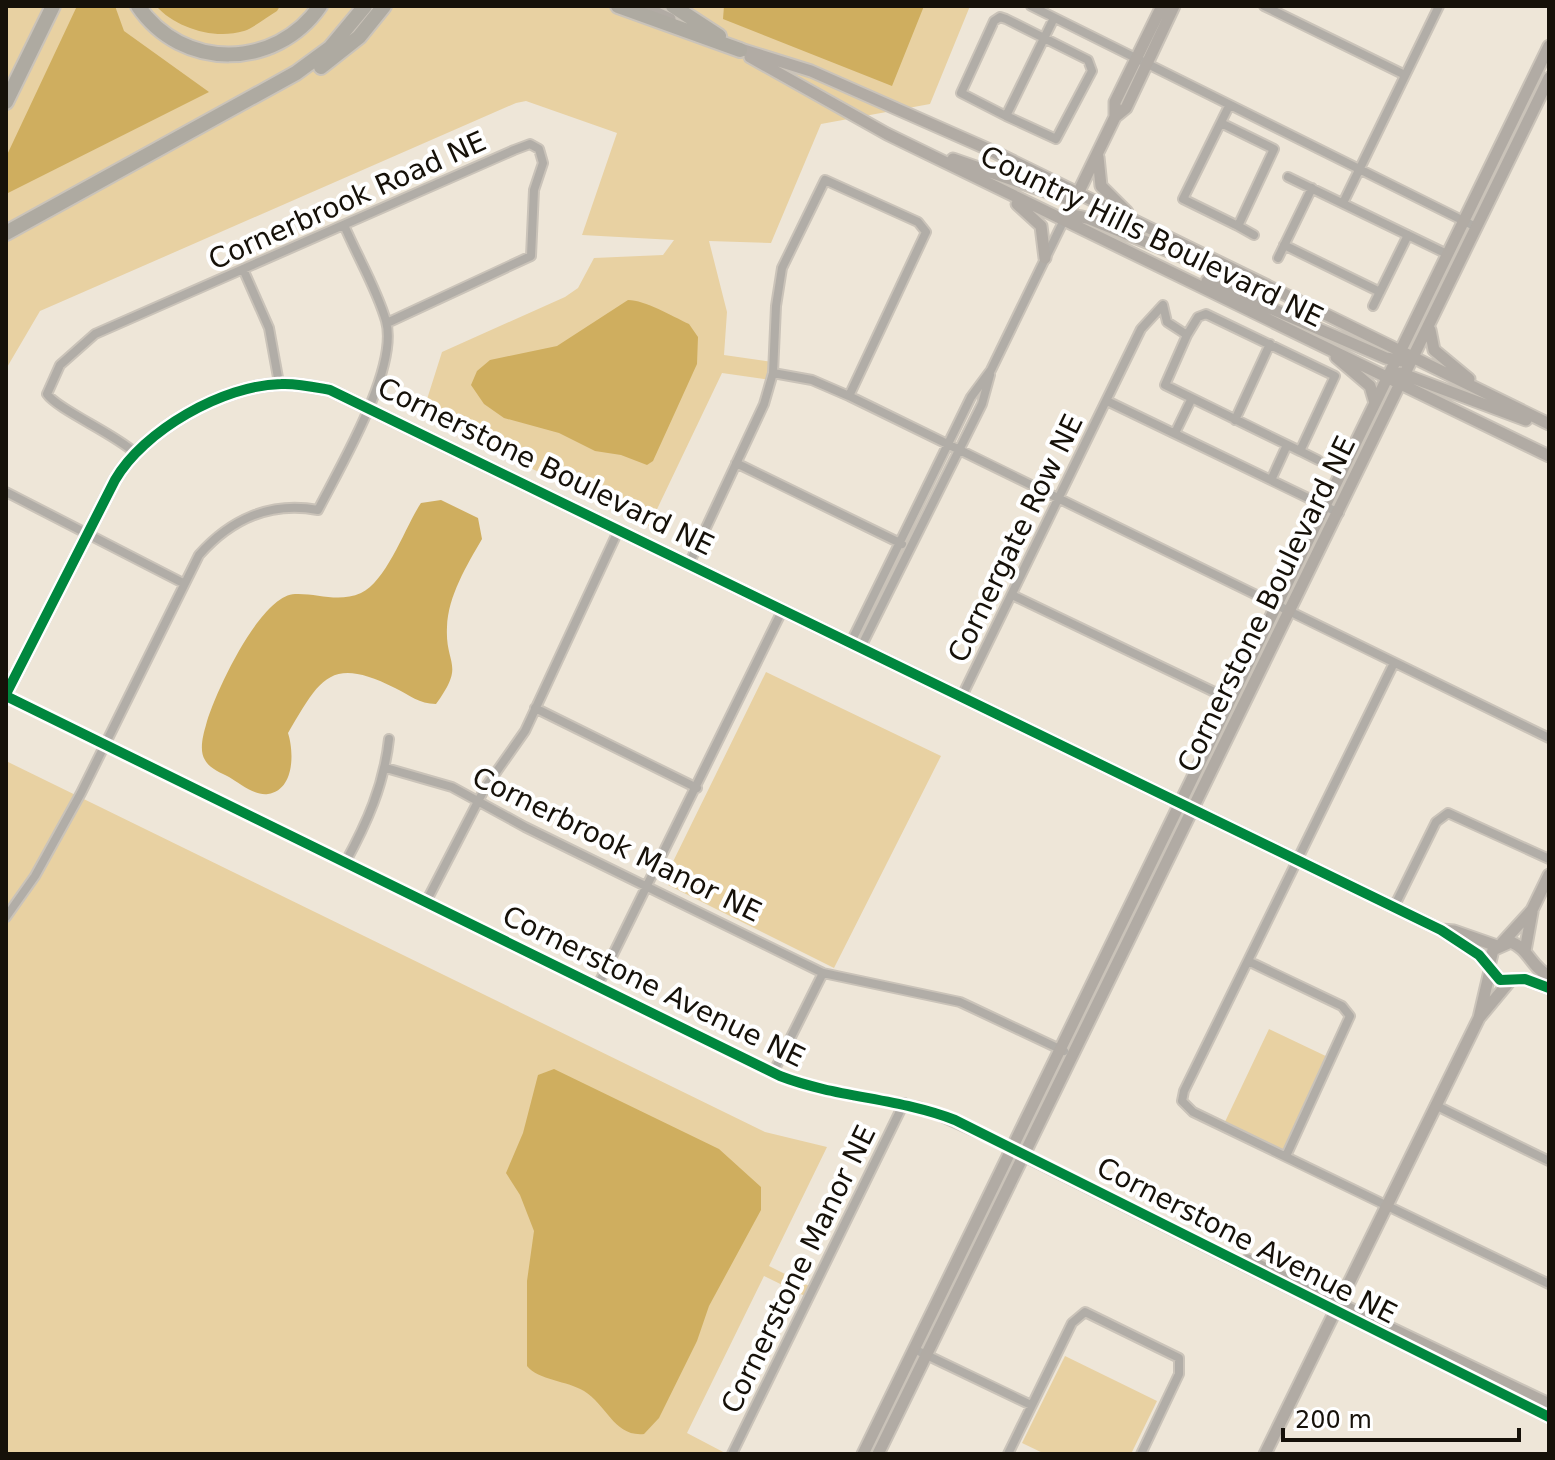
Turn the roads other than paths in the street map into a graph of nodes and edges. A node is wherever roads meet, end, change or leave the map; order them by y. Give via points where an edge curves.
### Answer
1 (53, 6) edge
2 (138, 6) edge
3 (320, 6) edge
4 (365, 6) edge
5 (384, 6) edge
6 (618, 6) edge
7 (642, 6) edge
8 (673, 6) edge
9 (1031, 6) edge
10 (1162, 6) edge
11 (1174, 6) edge
12 (1264, 6) edge
13 (1439, 6) edge
14 (1053, 20) junction
15 (1044, 38) junction
16 (1549, 46) edge
17 (740, 50) junction
18 (1135, 60) junction
19 (1147, 65) junction
20 (1405, 75) junction
21 (1549, 78) edge
22 (6, 102) edge
23 (1229, 106) junction
24 (1006, 116) junction
25 (216, 117) junction
26 (1115, 117) junction
27 (1221, 123) junction
28 (918, 149) junction
29 (1098, 150) junction
30 (1359, 170) junction
31 (1288, 177) dead end
32 (980, 179) junction
33 (1312, 188) junction
34 (1077, 193) junction
35 (1343, 203) junction
36 (1064, 220) junction
37 (1463, 221) junction
38 (344, 225) junction
39 (1238, 226) junction
40 (1476, 227) junction
41 (1150, 229) junction
42 (6, 233) edge
43 (1254, 235) dead end
44 (1408, 235) junction
45 (1284, 245) junction
46 (1447, 254) junction
47 (1045, 258) junction
48 (1278, 258) dead end
49 (1152, 262) junction
50 (243, 269) junction
51 (1380, 292) junction
52 (1294, 301) junction
53 (1373, 306) dead end
54 (1433, 318) junction
55 (387, 323) junction
56 (1187, 335) junction
57 (1313, 340) junction
58 (1270, 344) junction
59 (1399, 356) junction
60 (1414, 358) junction
61 (773, 373) junction
62 (1388, 377) junction
63 (1404, 379) junction
64 (279, 383) junction
65 (849, 396) junction
66 (1492, 396) junction
67 (1191, 400) junction
68 (1107, 401) junction
69 (1375, 403) junction
70 (368, 405) junction
71 (1235, 420) junction
72 (1549, 426) edge
73 (1175, 433) junction
74 (1287, 445) junction
75 (953, 447) junction
76 (1300, 451) junction
77 (134, 452) junction
78 (1549, 454) edge
79 (1318, 460) dead end
80 (736, 463) junction
81 (1271, 480) junction
82 (6, 492) edge
83 (1059, 500) junction
84 (1325, 506) junction
85 (1339, 513) junction
86 (619, 529) junction
87 (87, 534) junction
88 (900, 543) junction
89 (910, 548) junction
90 (689, 564) junction
91 (183, 583) junction
92 (1012, 595) junction
93 (1275, 605) junction
94 (783, 609) junction
95 (1289, 612) junction
96 (856, 644) junction
97 (1394, 663) junction
98 (6, 695) edge
99 (962, 696) junction
100 (1229, 699) junction
101 (535, 708) junction
102 (1549, 738) edge
103 (389, 739) dead end
104 (105, 745) junction
105 (386, 768) junction
106 (697, 788) junction
107 (478, 801) junction
108 (1179, 802) junction
109 (1192, 808) junction
110 (1549, 859) edge
111 (1298, 860) junction
112 (345, 863) junction
113 (1549, 875) edge
114 (648, 887) junction
115 (426, 902) junction
116 (1394, 907) junction
117 (1532, 910) junction
118 (6, 917) edge
119 (1441, 930) junction
120 (1499, 945) junction
121 (1526, 955) junction
122 (1248, 961) junction
123 (1490, 969) junction
124 (823, 973) junction
125 (1549, 976) edge
126 (1514, 980) junction
127 (597, 987) junction
128 (1549, 988) edge
129 (1479, 1018) junction
130 (1059, 1048) junction
131 (1072, 1055) junction
132 (773, 1073) junction
133 (904, 1103) junction
134 (1435, 1105) junction
135 (1011, 1148) junction
136 (1024, 1154) junction
137 (1286, 1156) junction
138 (1549, 1161) edge
139 (1386, 1204) junction
140 (1549, 1284) edge
141 (1336, 1307) junction
142 (914, 1349) junction
143 (927, 1355) junction
144 (1549, 1404) edge
145 (1031, 1405) junction
146 (1549, 1417) edge
147 (732, 1454) edge
148 (863, 1454) edge
149 (878, 1454) edge
150 (1008, 1454) edge
151 (1141, 1454) edge
152 (1265, 1454) edge

1 - 22 highway
2 - 3 highway via 180,44 235,55 286,40
4 - 25 highway via 343,36 315,59
5 - 25 highway via 359,37 321,67
6 - 17 highway
7 - 17 street, Country Hills Boulevard NE
8 - 17 highway
9 - 14 street
10 - 18 street
11 - 19 street
12 - 20 street
13 - 20 street
14 - 15 street
14 - 18 street
15 - 24 street
15 - 24 street via 997,18 960,89
15 - 24 street via 1088,60 1092,71 1056,139
16 - 37 street, Cornerstone Boulevard NE
17 - 28 street, Country Hills Boulevard NE via 831,106
17 - 34 street, Country Hills Boulevard NE via 850,87
18 - 19 street
18 - 26 street via 1115,102
19 - 23 street
19 - 26 street via 1126,108
20 - 30 street
21 - 40 street, Cornerstone Boulevard NE
23 - 27 street
23 - 30 street
25 - 42 highway
26 - 29 street
27 - 39 street via 1274,149
27 - 39 street via 1183,199
28 - 32 street, Country Hills Boulevard NE
28 - 34 street via 1065,198
29 - 34 street
29 - 41 street via 1098,177 1107,195
30 - 35 street
30 - 37 street
31 - 33 street
32 - 36 street, Country Hills Boulevard NE
32 - 47 street via 1037,221 1044,232
33 - 35 street
33 - 45 street
34 - 36 street
34 - 41 street, Country Hills Boulevard NE
35 - 44 street
36 - 47 street
36 - 49 street, Country Hills Boulevard NE
36 - 52 street via 1072,215 1087,218
37 - 40 street
37 - 46 street, Cornerstone Boulevard NE
38 - 50 street, Cornerbrook Road NE
38 - 55 street
38 - 55 street, Cornerbrook Road NE via 530,144 542,154 532,207 531,256
39 - 43 street
40 - 54 street, Cornerstone Boulevard NE
41 - 52 street, Country Hills Boulevard NE
44 - 46 street
44 - 51 street
45 - 48 street
45 - 51 street
46 - 59 street, Cornerstone Boulevard NE
47 - 75 street via 991,370 971,397
49 - 57 street, Country Hills Boulevard NE
49 - 59 street
50 - 64 street via 269,328
50 - 77 street, Cornerbrook Road NE via 95,334 70,353 50,381 50,399 118,437
51 - 53 street
52 - 59 street, Country Hills Boulevard NE
54 - 60 street, Cornerstone Boulevard NE
54 - 66 street via 1429,332 1434,350
55 - 70 street via 387,360
56 - 58 street via 1206,314
56 - 67 street via 1165,385
56 - 68 street, Cornergate Row NE via 1167,322 1163,305 1141,329
57 - 62 street, Country Hills Boulevard NE
57 - 69 street via 1365,380
58 - 71 street
58 - 76 street via 1335,376
59 - 60 street, Country Hills Boulevard NE
59 - 62 street, Cornerstone Boulevard NE
60 - 63 street, Cornerstone Boulevard NE
60 - 66 street, Country Hills Boulevard NE
61 - 65 street via 812,380
61 - 65 street via 782,268 818,188 830,180 918,222 926,232
61 - 80 street
62 - 63 street via 1395,373
62 - 69 street, Cornerstone Boulevard NE
63 - 72 street
63 - 78 street
63 - 85 street, Cornerstone Boulevard NE
64 - 70 street, Cornerstone Boulevard NE via 330,390
64 - 77 street, Cornerstone Boulevard NE via 208,405
65 - 75 street
66 - 72 street, Country Hills Boulevard NE
67 - 71 street
67 - 73 street
68 - 73 street
68 - 83 street, Cornergate Row NE
69 - 84 street, Cornerstone Boulevard NE
70 - 86 street, Cornerstone Boulevard NE
70 - 91 street via 318,510 267,510 227,528 199,555
71 - 74 street
73 - 81 street
74 - 76 street
74 - 81 street
75 - 83 street
75 - 88 street
75 - 89 street
76 - 79 street
77 - 87 street, Cornerstone Boulevard NE
80 - 88 street
80 - 90 street
81 - 84 street
82 - 87 street
83 - 92 street, Cornergate Row NE
83 - 93 street
84 - 85 street
84 - 93 street, Cornerstone Boulevard NE
85 - 95 street, Cornerstone Boulevard NE
86 - 90 street, Cornerstone Boulevard NE
86 - 101 street
87 - 91 street
87 - 98 street, Cornerstone Boulevard NE
88 - 89 street
88 - 96 street
89 - 96 street
90 - 94 street, Cornerstone Boulevard NE
91 - 104 street
92 - 99 street, Cornergate Row NE
92 - 100 street
93 - 95 street
93 - 100 street, Cornerstone Boulevard NE
94 - 96 street, Cornerstone Boulevard NE
94 - 106 street
95 - 97 street
95 - 109 street, Cornerstone Boulevard NE
96 - 99 street, Cornerstone Boulevard NE
97 - 102 street
97 - 111 street
98 - 104 street, Cornerstone Avenue NE
99 - 108 street, Cornerstone Boulevard NE
100 - 108 street, Cornerstone Boulevard NE
101 - 106 street
101 - 107 street via 516,748
103 - 105 street
104 - 112 street, Cornerstone Avenue NE
104 - 118 street via 35,876
105 - 107 street, Cornerbrook Manor NE via 452,787
105 - 112 street
106 - 114 street
107 - 114 street, Cornerbrook Manor NE
107 - 115 street
108 - 109 street
108 - 130 street, Cornerstone Boulevard NE
109 - 111 street
109 - 131 street, Cornerstone Boulevard NE
110 - 116 street via 1454,814 1443,815
111 - 116 street
111 - 122 street
112 - 115 street, Cornerstone Avenue NE
113 - 117 street
114 - 124 street, Cornerbrook Manor NE
114 - 127 street
115 - 127 street, Cornerstone Avenue NE
116 - 119 street
117 - 120 street
117 - 121 street
119 - 120 street
119 - 123 street via 1479,955
120 - 121 street via 1511,942
120 - 123 street via 1490,955
121 - 125 street
121 - 126 street
122 - 137 street via 1342,1006 1350,1016
122 - 137 street via 1182,1101 1193,1112
123 - 126 street via 1500,980
123 - 129 street
124 - 130 street, Cornerbrook Manor NE via 960,1002
124 - 132 street
126 - 128 street
126 - 129 street
127 - 132 street, Cornerstone Avenue NE
129 - 134 street
130 - 131 street, Cornerbrook Manor NE
130 - 135 street, Cornerstone Boulevard NE
131 - 136 street, Cornerstone Boulevard NE
132 - 133 street, Cornerstone Avenue NE via 817,1088
133 - 135 street, Cornerstone Avenue NE via 955,1120
133 - 147 street, Cornerstone Manor NE
134 - 138 street
134 - 139 street
135 - 136 street, Cornerstone Avenue NE
135 - 142 street, Cornerstone Boulevard NE
136 - 141 street, Cornerstone Avenue NE
136 - 143 street, Cornerstone Boulevard NE
137 - 139 street
139 - 140 street
139 - 141 street
141 - 144 street, Cornerstone Avenue NE
141 - 146 street, Cornerstone Avenue NE
141 - 152 street
142 - 143 street
142 - 148 street, Cornerstone Boulevard NE
143 - 145 street
143 - 149 street, Cornerstone Boulevard NE
145 - 150 street
145 - 151 street via 1072,1323 1085,1312 1094,1314 1173,1353 1182,1365

